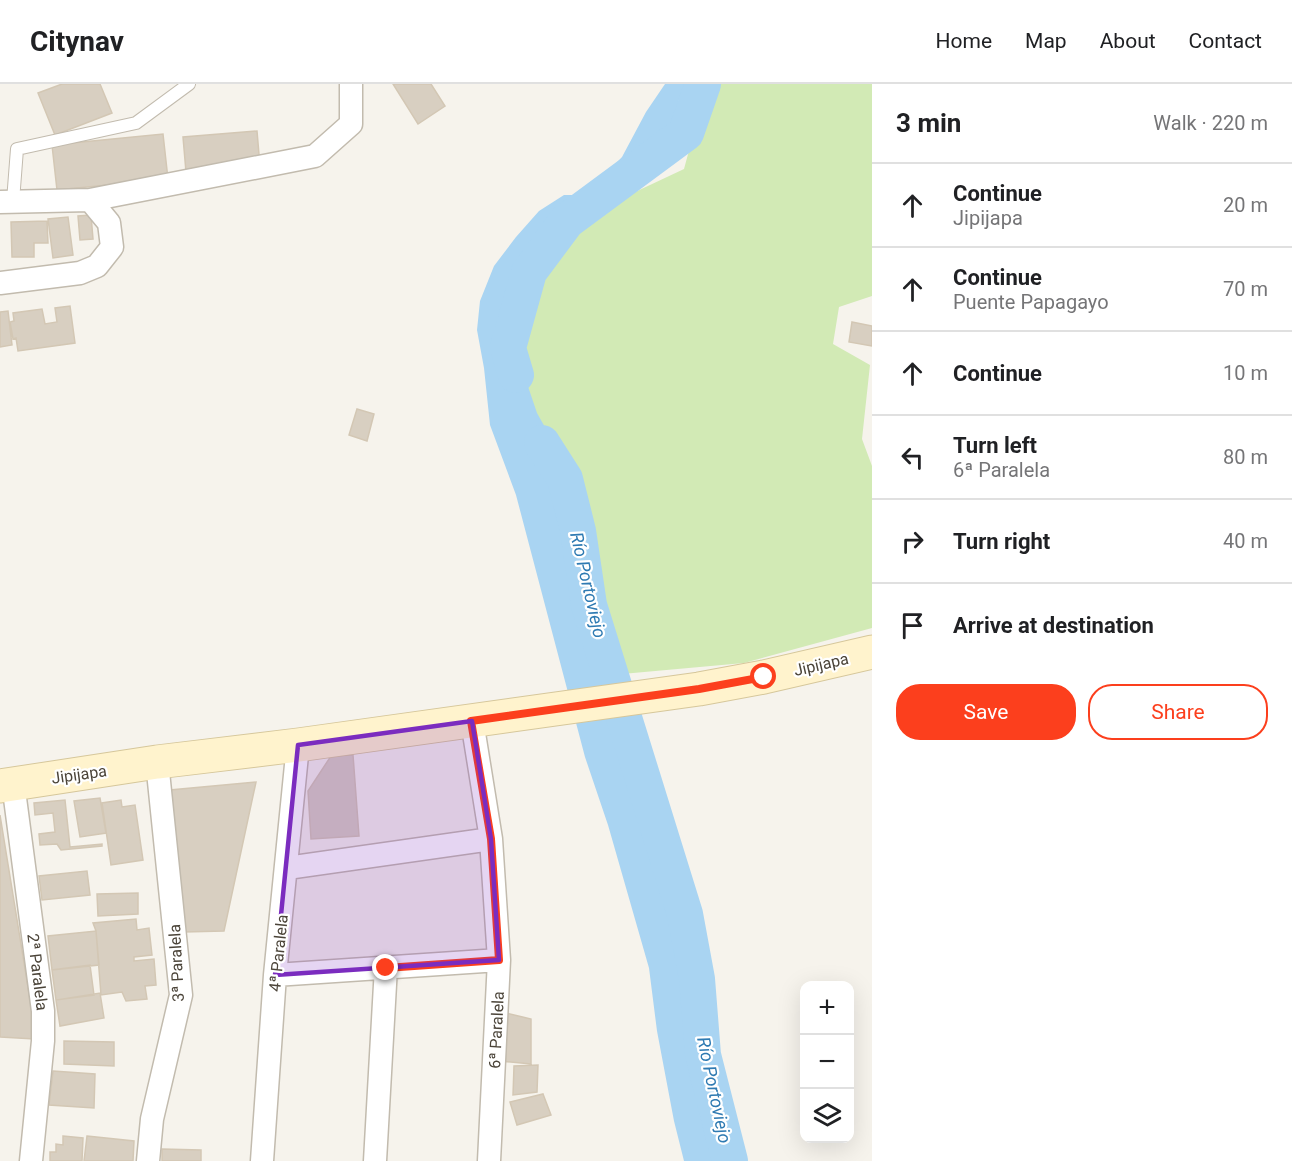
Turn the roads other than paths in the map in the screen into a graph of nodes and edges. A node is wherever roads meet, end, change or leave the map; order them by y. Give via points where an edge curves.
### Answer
1 (189, 84) edge
2 (351, 84) edge
3 (90, 200) junction
4 (6, 201) edge
5 (0, 284) edge
6 (872, 652) edge
7 (487, 719) junction
8 (298, 745) junction
9 (157, 762) junction
10 (6, 785) edge
11 (491, 839) junction
12 (287, 868) junction
13 (499, 960) junction
14 (386, 968) junction
15 (274, 975) junction
16 (31, 1161) edge
17 (147, 1161) edge
18 (262, 1161) edge
19 (375, 1161) edge
20 (489, 1161) edge

1 - 4 lane via 136,123 16,149
2 - 3 street via 351,124 315,156
3 - 4 street
3 - 5 street via 109,223 112,247 97,266 80,273
6 - 7 street, Jipijapa via 699,689
7 - 8 street, Jipijapa
7 - 11 street, 6ª Paralela
8 - 9 street, Jipijapa
8 - 12 street, 4ª Paralela
9 - 10 street, Jipijapa
9 - 17 street, 3ª Paralela via 181,995 152,1119
10 - 16 street, 2ª Paralela via 43,1011
11 - 12 street
11 - 13 street, 6ª Paralela
12 - 15 street, 4ª Paralela
13 - 14 street
13 - 20 street, 6ª Paralela
14 - 15 street
14 - 19 street
15 - 18 street, 4ª Paralela

